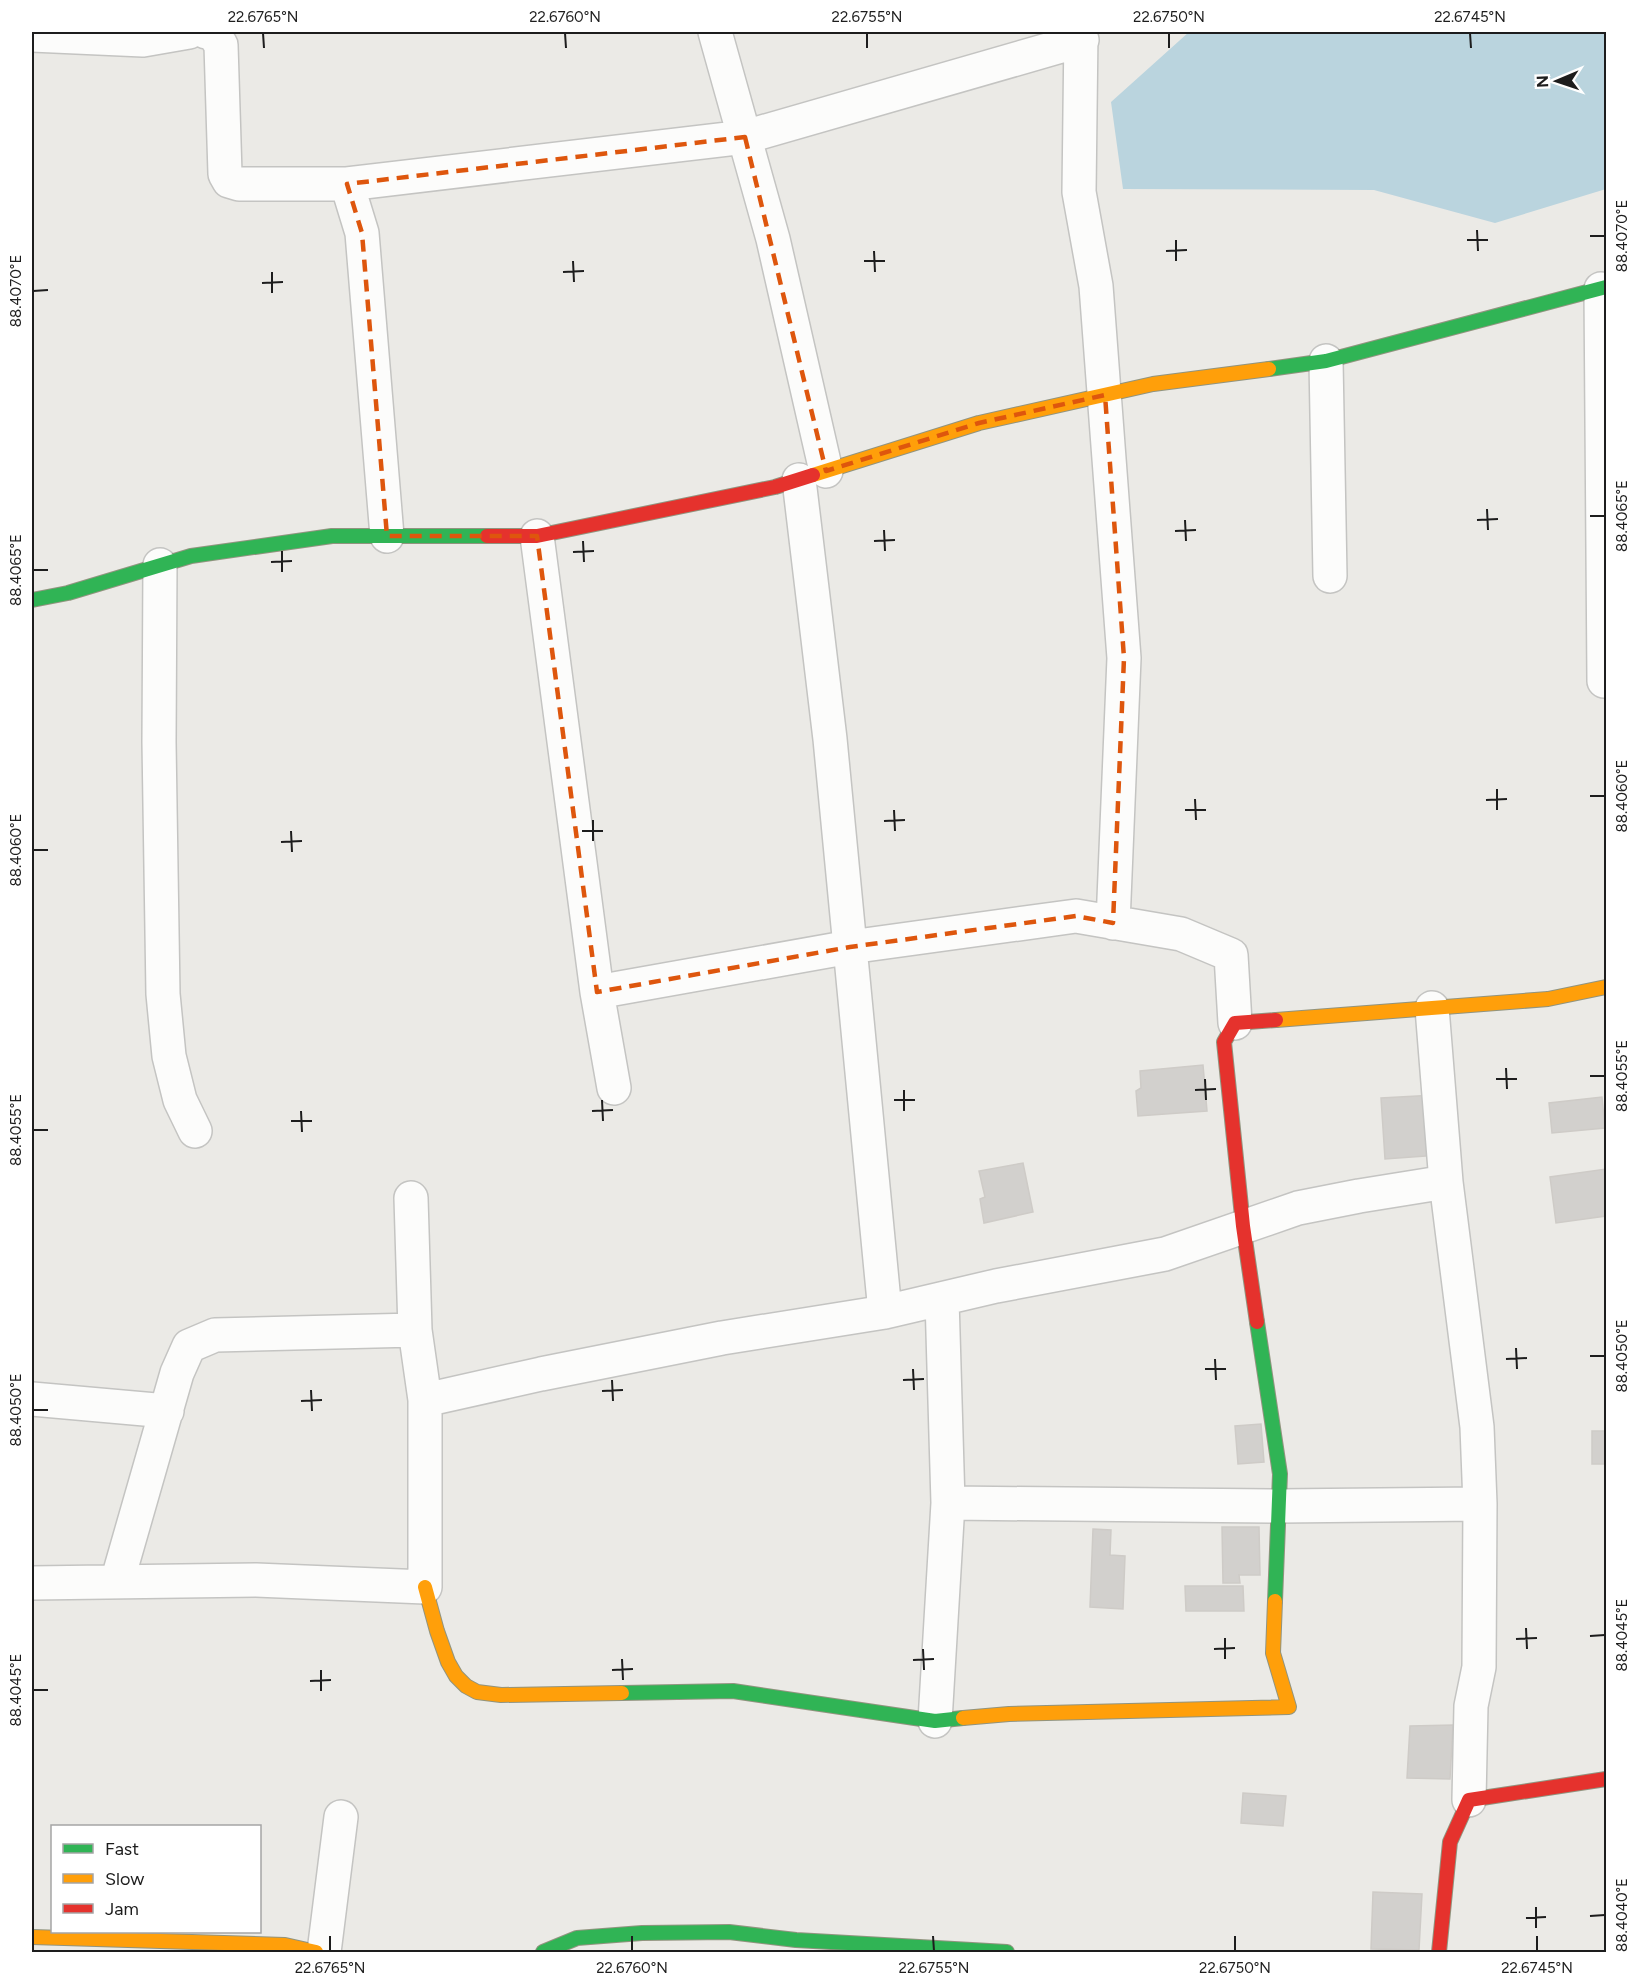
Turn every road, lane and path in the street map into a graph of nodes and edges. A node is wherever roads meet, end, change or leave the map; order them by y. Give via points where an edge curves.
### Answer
1 (189, 32) edge
2 (206, 32) edge
3 (716, 32) edge
4 (32, 35) edge
5 (91, 35) edge
6 (1082, 36) edge
7 (745, 137) junction
8 (347, 184) junction
9 (1604, 288) edge
10 (1326, 361) junction
11 (1104, 395) junction
12 (812, 476) junction
13 (387, 536) junction
14 (537, 536) junction
15 (160, 565) junction
16 (1330, 576) dead end
17 (32, 600) edge
18 (1604, 681) dead end
19 (1113, 922) junction
20 (850, 947) junction
21 (1606, 987) edge
22 (597, 992) junction
23 (1432, 1008) junction
24 (1235, 1023) junction
25 (614, 1088) dead end
26 (195, 1131) dead end
27 (1446, 1182) junction
28 (411, 1198) dead end
29 (1243, 1227) junction
30 (942, 1299) junction
31 (885, 1312) junction
32 (415, 1330) junction
33 (32, 1400) edge
34 (425, 1400) junction
35 (167, 1411) junction
36 (948, 1503) junction
37 (1480, 1504) junction
38 (1279, 1506) junction
39 (32, 1582) edge
40 (117, 1582) junction
41 (425, 1587) junction
42 (935, 1721) junction
43 (1606, 1779) edge
44 (1468, 1800) junction
45 (341, 1817) dead end
46 (32, 1937) edge
47 (727, 1942) edge
48 (316, 1953) edge
49 (324, 1953) edge
50 (543, 1953) edge
51 (1007, 1953) edge
52 (1439, 1953) edge

1 - 5 street via 143,40
2 - 8 street via 213,33 221,45 225,174 229,181
3 - 7 street
4 - 5 street
6 - 7 street
6 - 11 street via 1079,192 1096,286
7 - 8 street
7 - 12 street via 773,239
8 - 13 street via 362,232
9 - 10 street
9 - 18 street
10 - 11 street via 1153,384
10 - 16 street
11 - 12 street via 979,423
11 - 19 street via 1124,658
12 - 14 street via 775,488
12 - 20 street via 830,739
13 - 14 street
13 - 15 street via 332,536 190,556
14 - 22 street
15 - 17 street
15 - 26 street via 163,994 169,1056 180,1100
19 - 20 street via 1076,916
19 - 24 street via 1181,934 1232,955
20 - 22 street
20 - 31 street
21 - 23 street via 1548,999
22 - 25 street
23 - 24 street
23 - 27 street
24 - 29 street via 1224,1042
27 - 29 street via 1298,1208
27 - 37 street via 1477,1427
28 - 32 street
29 - 30 street via 1165,1254
29 - 38 street via 1280,1474
30 - 31 street
30 - 36 street
31 - 34 street via 722,1338
32 - 34 street
32 - 35 street via 215,1335 189,1346
33 - 35 street
34 - 41 street
35 - 40 street
36 - 38 street
36 - 42 street
37 - 38 street
37 - 44 street via 1479,1667 1471,1706
38 - 42 street via 1273,1653 1289,1707 1009,1714
39 - 40 street
40 - 41 street via 256,1580
41 - 42 street via 446,1659 461,1682 476,1692 501,1695 733,1690
43 - 44 street
44 - 52 street via 1450,1842
45 - 49 street
46 - 48 street via 285,1945
47 - 50 street via 642,1933 577,1938
47 - 51 street via 796,1940

